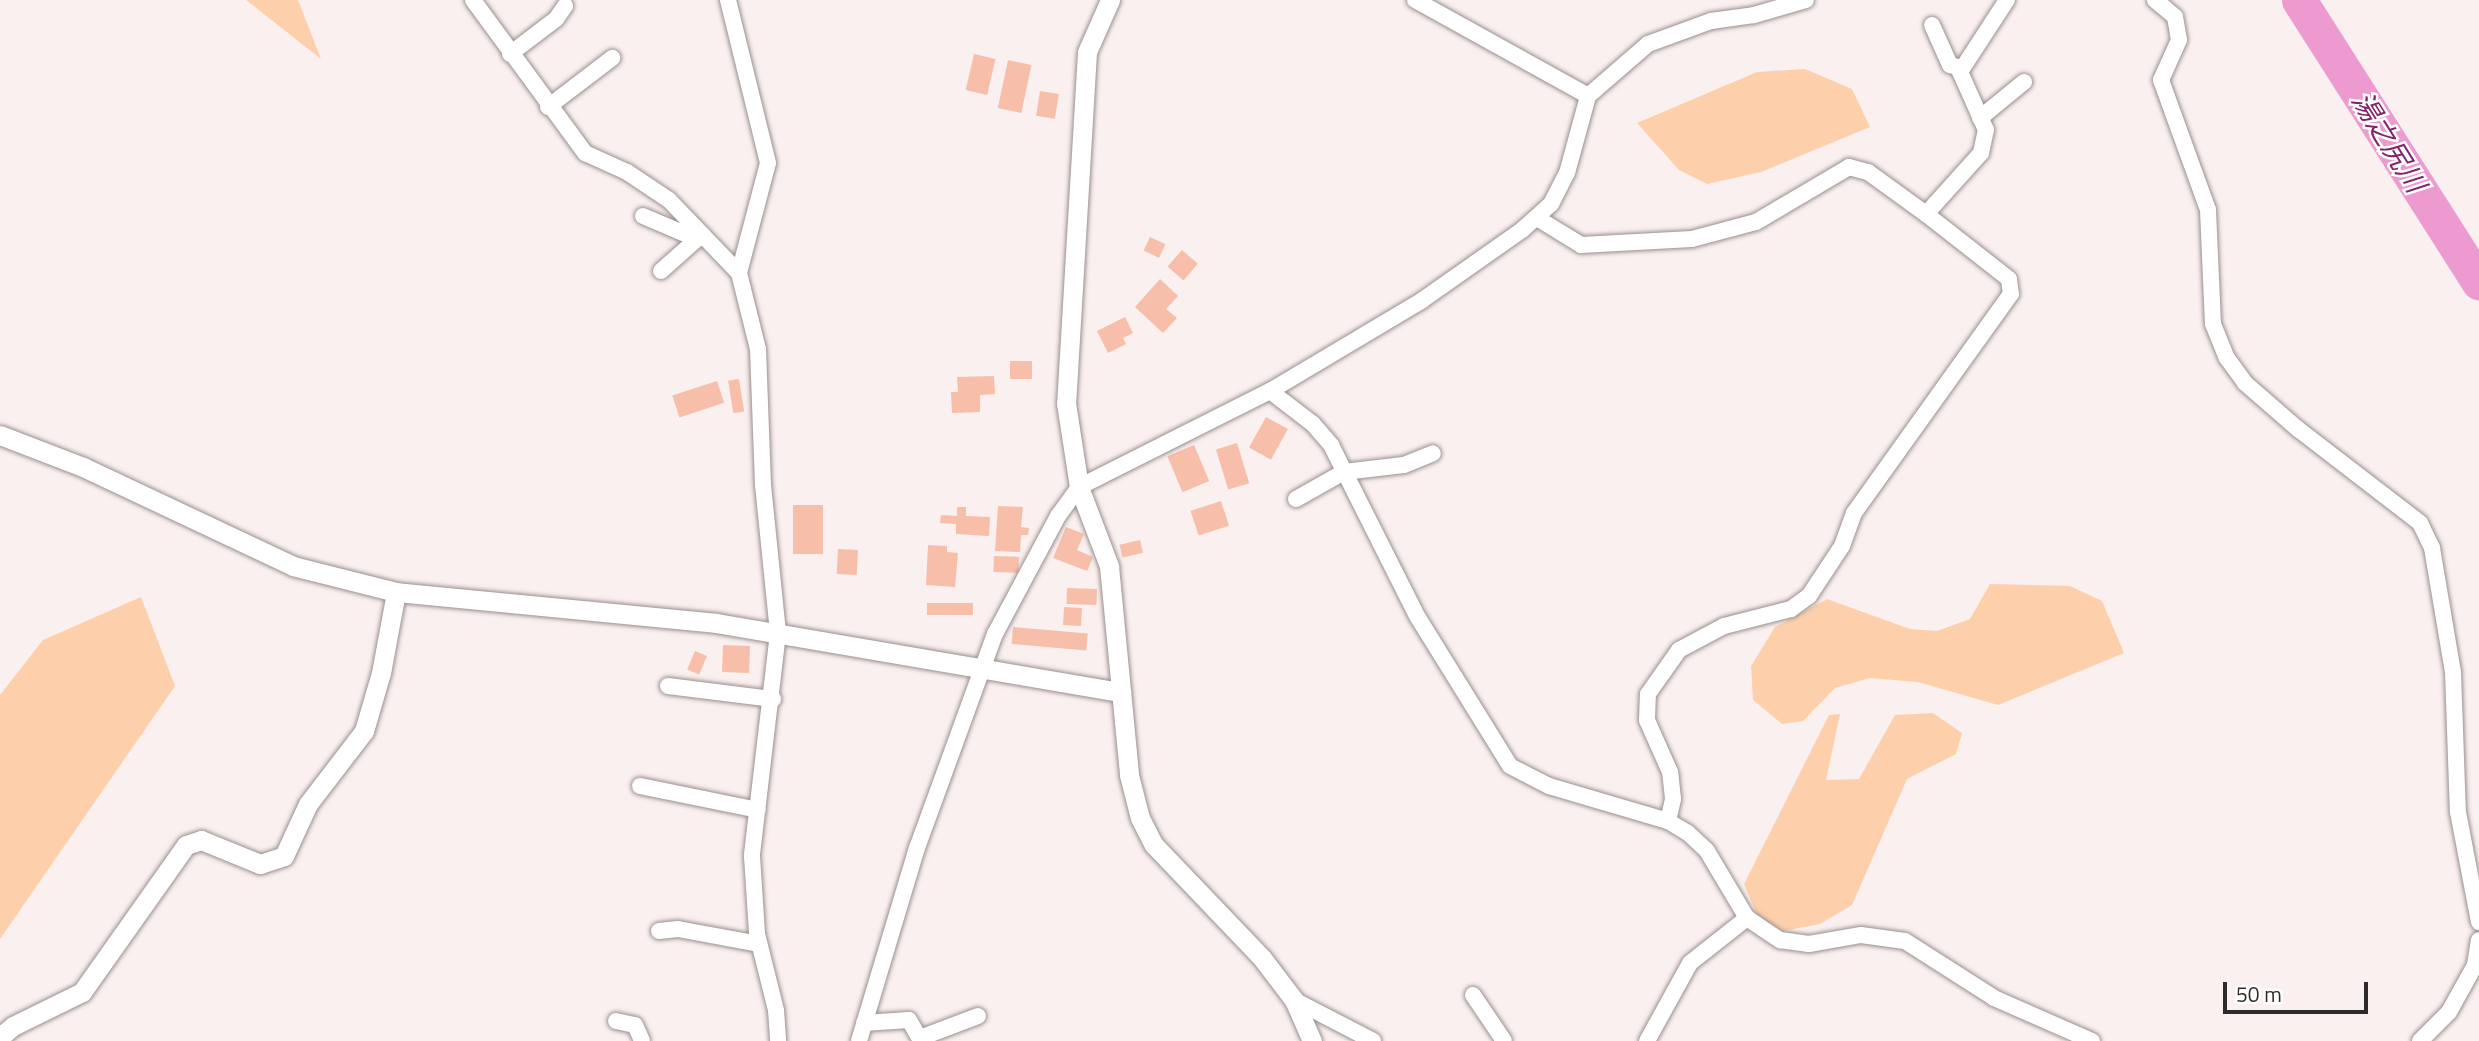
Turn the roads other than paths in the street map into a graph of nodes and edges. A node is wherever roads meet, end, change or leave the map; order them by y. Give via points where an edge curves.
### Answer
1 (473, 0) edge
2 (728, 0) edge
3 (1110, 0) edge
4 (1415, 0) edge
5 (1805, 0) edge
6 (2007, 0) edge
7 (2155, 0) edge
8 (565, 6) dead end
9 (1931, 25) dead end
10 (510, 54) junction
11 (612, 58) dead end
12 (1962, 68) junction
13 (2024, 82) dead end
14 (1588, 96) junction
15 (548, 107) junction
16 (1980, 117) junction
17 (1926, 214) junction
18 (643, 216) dead end
19 (1536, 218) junction
20 (700, 237) junction
21 (661, 271) dead end
22 (739, 272) junction
23 (1270, 391) junction
24 (0, 435) edge
25 (1433, 453) dead end
26 (1344, 472) junction
27 (1079, 488) junction
28 (1296, 499) dead end
29 (396, 592) junction
30 (778, 633) junction
31 (982, 670) junction
32 (668, 686) dead end
33 (1121, 692) junction
34 (773, 699) junction
35 (640, 786) dead end
36 (758, 810) junction
37 (1668, 821) junction
38 (1746, 918) junction
39 (2479, 922) edge
40 (659, 931) dead end
41 (2479, 940) edge
42 (759, 943) junction
43 (1473, 995) dead end
44 (1294, 1000) junction
45 (978, 1016) dead end
46 (616, 1021) dead end
47 (864, 1023) junction
48 (0, 1037) edge
49 (920, 1039) edge
50 (642, 1041) edge
51 (778, 1041) edge
52 (859, 1041) edge
53 (1312, 1041) edge
54 (1373, 1041) edge
55 (1504, 1041) edge
56 (1647, 1041) edge
57 (2092, 1041) edge
58 (2420, 1041) edge

1 - 10 street
2 - 22 street via 768,163
3 - 27 street via 1087,52 1078,159 1066,403
4 - 14 street
5 - 14 street via 1754,15 1711,21 1648,44
6 - 12 street
7 - 39 street via 2175,17 2179,40 2161,80 2208,210 2213,324 2227,358 2245,383 2298,429 2420,523 2432,548 2453,672 2458,812
8 - 10 street via 556,19
9 - 12 street via 1950,65
10 - 15 street
11 - 15 street
12 - 16 street via 1959,72
13 - 16 street
14 - 19 street via 1567,173 1552,204
15 - 20 street via 585,153 627,172 669,200
16 - 17 street via 1986,130 1981,153
17 - 19 street via 1868,172 1849,167 1756,222 1692,239 1581,245
17 - 37 street via 2009,279 2011,294 1854,513 1842,546 1809,596 1791,609 1724,626 1679,650 1648,694 1647,720 1670,772 1673,799
18 - 20 street
19 - 23 street via 1421,301
20 - 21 street
20 - 22 street
22 - 30 street via 758,349 763,485
23 - 26 street via 1313,424
23 - 27 street
24 - 29 street via 83,467 293,566
25 - 26 street via 1404,465
26 - 28 street
26 - 37 street via 1417,616 1510,766 1549,786
27 - 31 street via 1028,569
27 - 33 street via 1109,566
29 - 30 street
29 - 48 street via 381,673 364,731 308,804 284,856 260,864 201,840 186,845 82,992
30 - 31 street
30 - 34 street
31 - 33 street
31 - 47 street via 917,848
32 - 34 street
33 - 44 street via 1129,775 1140,818 1154,845 1262,958
34 - 36 street
35 - 36 street
36 - 42 street via 752,856
37 - 38 street via 1707,851
38 - 56 street via 1690,963
38 - 57 street via 1790,941 1809,944 1861,935 1905,941 1994,998
40 - 42 street via 678,929
41 - 58 street via 2476,965 2449,1012
42 - 51 street via 776,1010
43 - 55 street
44 - 53 street
44 - 54 street
45 - 49 street
46 - 50 street via 635,1025
47 - 49 street via 908,1020
47 - 52 street

